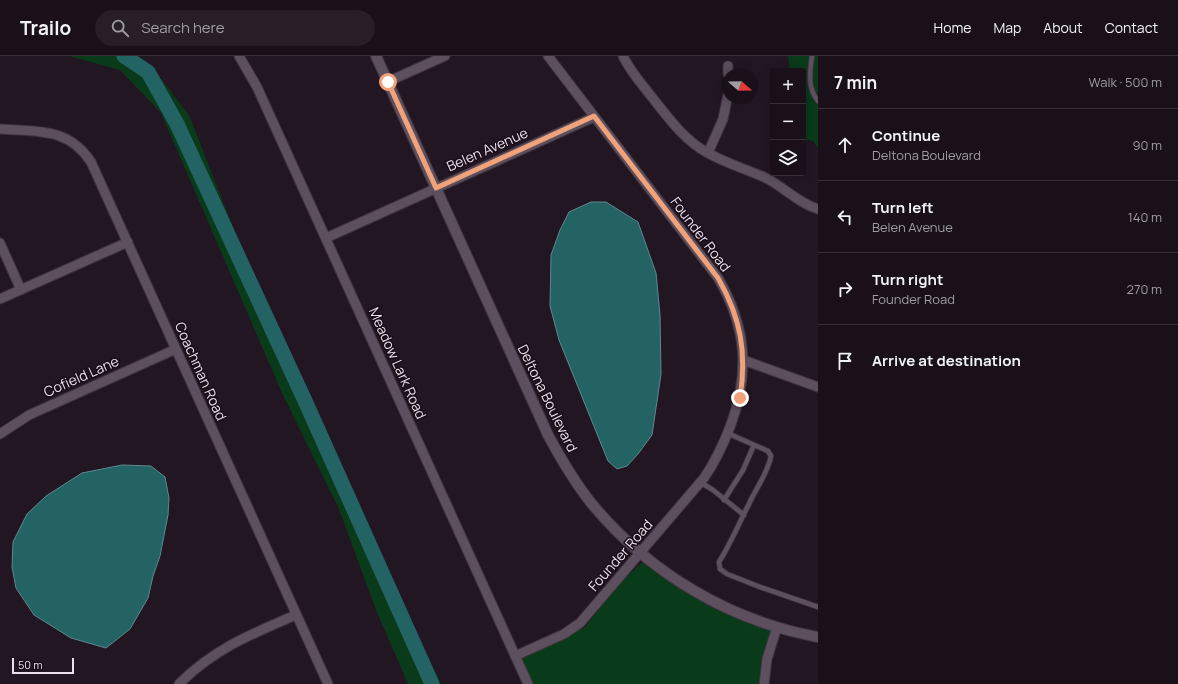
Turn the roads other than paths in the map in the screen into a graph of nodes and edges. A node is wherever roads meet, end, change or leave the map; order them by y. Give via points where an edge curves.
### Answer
1 (239, 56) edge
2 (376, 56) edge
3 (445, 56) edge
4 (548, 56) edge
5 (623, 56) edge
6 (812, 56) edge
7 (388, 82) junction
8 (818, 101) edge
9 (726, 104) edge
10 (594, 116) junction
11 (0, 130) edge
12 (708, 153) junction
13 (436, 188) junction
14 (818, 209) edge
15 (326, 238) junction
16 (128, 242) junction
17 (0, 243) edge
18 (21, 290) junction
19 (0, 299) edge
20 (176, 349) junction
21 (744, 360) junction
22 (818, 387) edge
23 (727, 433) junction
24 (0, 434) edge
25 (754, 445) junction
26 (700, 482) junction
27 (724, 500) junction
28 (744, 514) junction
29 (640, 553) junction
30 (818, 607) edge
31 (296, 615) junction
32 (777, 628) junction
33 (818, 637) edge
34 (516, 656) junction
35 (179, 684) edge
36 (328, 684) edge
37 (528, 684) edge
38 (764, 684) edge

1 - 15 street, Meadow Lark Road via 257,87
2 - 7 main road, Deltona Boulevard
3 - 7 street
4 - 10 street, Founder Road
5 - 12 street via 633,74 677,129
6 - 8 lane via 809,81 814,97
7 - 13 main road, Deltona Boulevard
9 - 12 street via 723,119
10 - 13 street, Belen Avenue
10 - 21 street, Founder Road via 718,278 734,308
11 - 16 street, Coachman Road via 50,133 70,140 78,146 92,162
12 - 14 street via 766,178 802,202
13 - 15 street, Belen Avenue
13 - 29 main road, Deltona Boulevard via 561,459 592,503
15 - 34 street, Meadow Lark Road
16 - 18 street
16 - 20 street, Coachman Road
17 - 18 street
18 - 19 street
20 - 24 street, Cofield Lane via 29,415
20 - 31 street, Coachman Road
21 - 22 street
21 - 23 street, Founder Road via 740,398
23 - 25 lane
23 - 26 street, Founder Road via 714,463
25 - 27 lane via 743,470
25 - 28 lane via 768,451 771,456 770,464
26 - 27 lane
26 - 29 street, Founder Road
27 - 28 lane
28 - 30 lane via 719,562 720,569 760,587
29 - 32 main road, Deltona Boulevard via 676,580 708,599
29 - 34 street, Founder Road via 572,630
31 - 35 street via 221,650
31 - 36 street, Coachman Road
32 - 33 main road, Deltona Boulevard
32 - 38 street via 767,659
34 - 37 street, Meadow Lark Road

